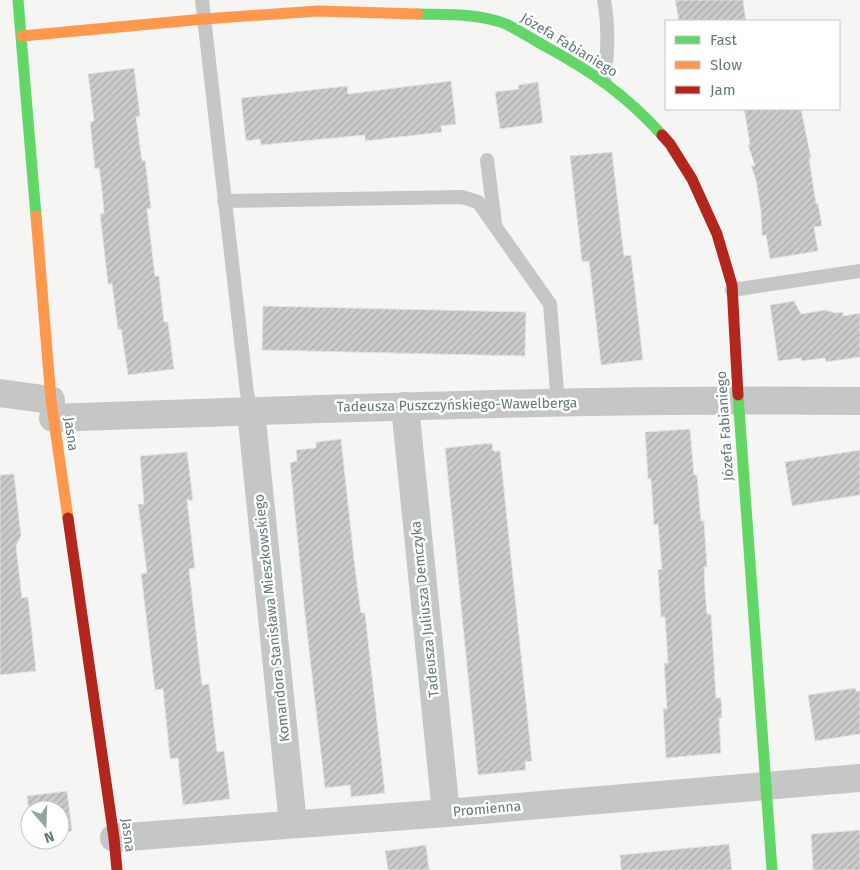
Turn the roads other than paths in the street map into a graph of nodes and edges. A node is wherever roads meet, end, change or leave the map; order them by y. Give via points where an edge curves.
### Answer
1 (18, 0) edge
2 (202, 0) edge
3 (604, 0) edge
4 (204, 19) junction
5 (22, 36) junction
6 (604, 81) junction
7 (488, 160) dead end
8 (224, 201) junction
9 (495, 226) junction
10 (860, 271) edge
11 (732, 290) junction
12 (0, 393) edge
13 (738, 399) junction
14 (860, 400) edge
15 (558, 403) junction
16 (405, 406) junction
17 (52, 409) junction
18 (251, 411) junction
19 (860, 778) edge
20 (766, 786) junction
21 (446, 813) junction
22 (293, 824) junction
23 (114, 838) junction
24 (117, 870) edge
25 (772, 870) edge

1 - 5 street, Jasna
2 - 4 lane
3 - 6 lane via 607,62
4 - 5 street, Józefa Fabianiego
4 - 6 street, Józefa Fabianiego via 318,11 473,16 505,24
4 - 8 lane
5 - 17 street, Jasna
6 - 11 street, Józefa Fabianiego via 642,113 670,144 692,179 717,234
7 - 9 lane
8 - 9 lane via 462,197 478,202
8 - 18 lane via 246,393
9 - 15 lane via 550,304
10 - 11 lane
11 - 13 street, Józefa Fabianiego
12 - 17 street, Tadeusza Puszczyńskiego-Wawelberga
13 - 14 street, Tadeusza Puszczyńskiego-Wawelberga
13 - 15 street, Tadeusza Puszczyńskiego-Wawelberga
13 - 20 street, Józefa Fabianiego
15 - 16 street, Tadeusza Puszczyńskiego-Wawelberga
16 - 18 street, Tadeusza Puszczyńskiego-Wawelberga
16 - 21 street, Tadeusza Juliusza Demczyka
17 - 18 street, Tadeusza Puszczyńskiego-Wawelberga
17 - 23 street, Jasna
18 - 22 street, Komandora Stanisława Mieszkowskiego
19 - 20 street, Promienna
20 - 21 street, Promienna
20 - 25 street, Józefa Fabianiego
21 - 22 street, Promienna
22 - 23 street, Promienna
23 - 24 street, Jasna

